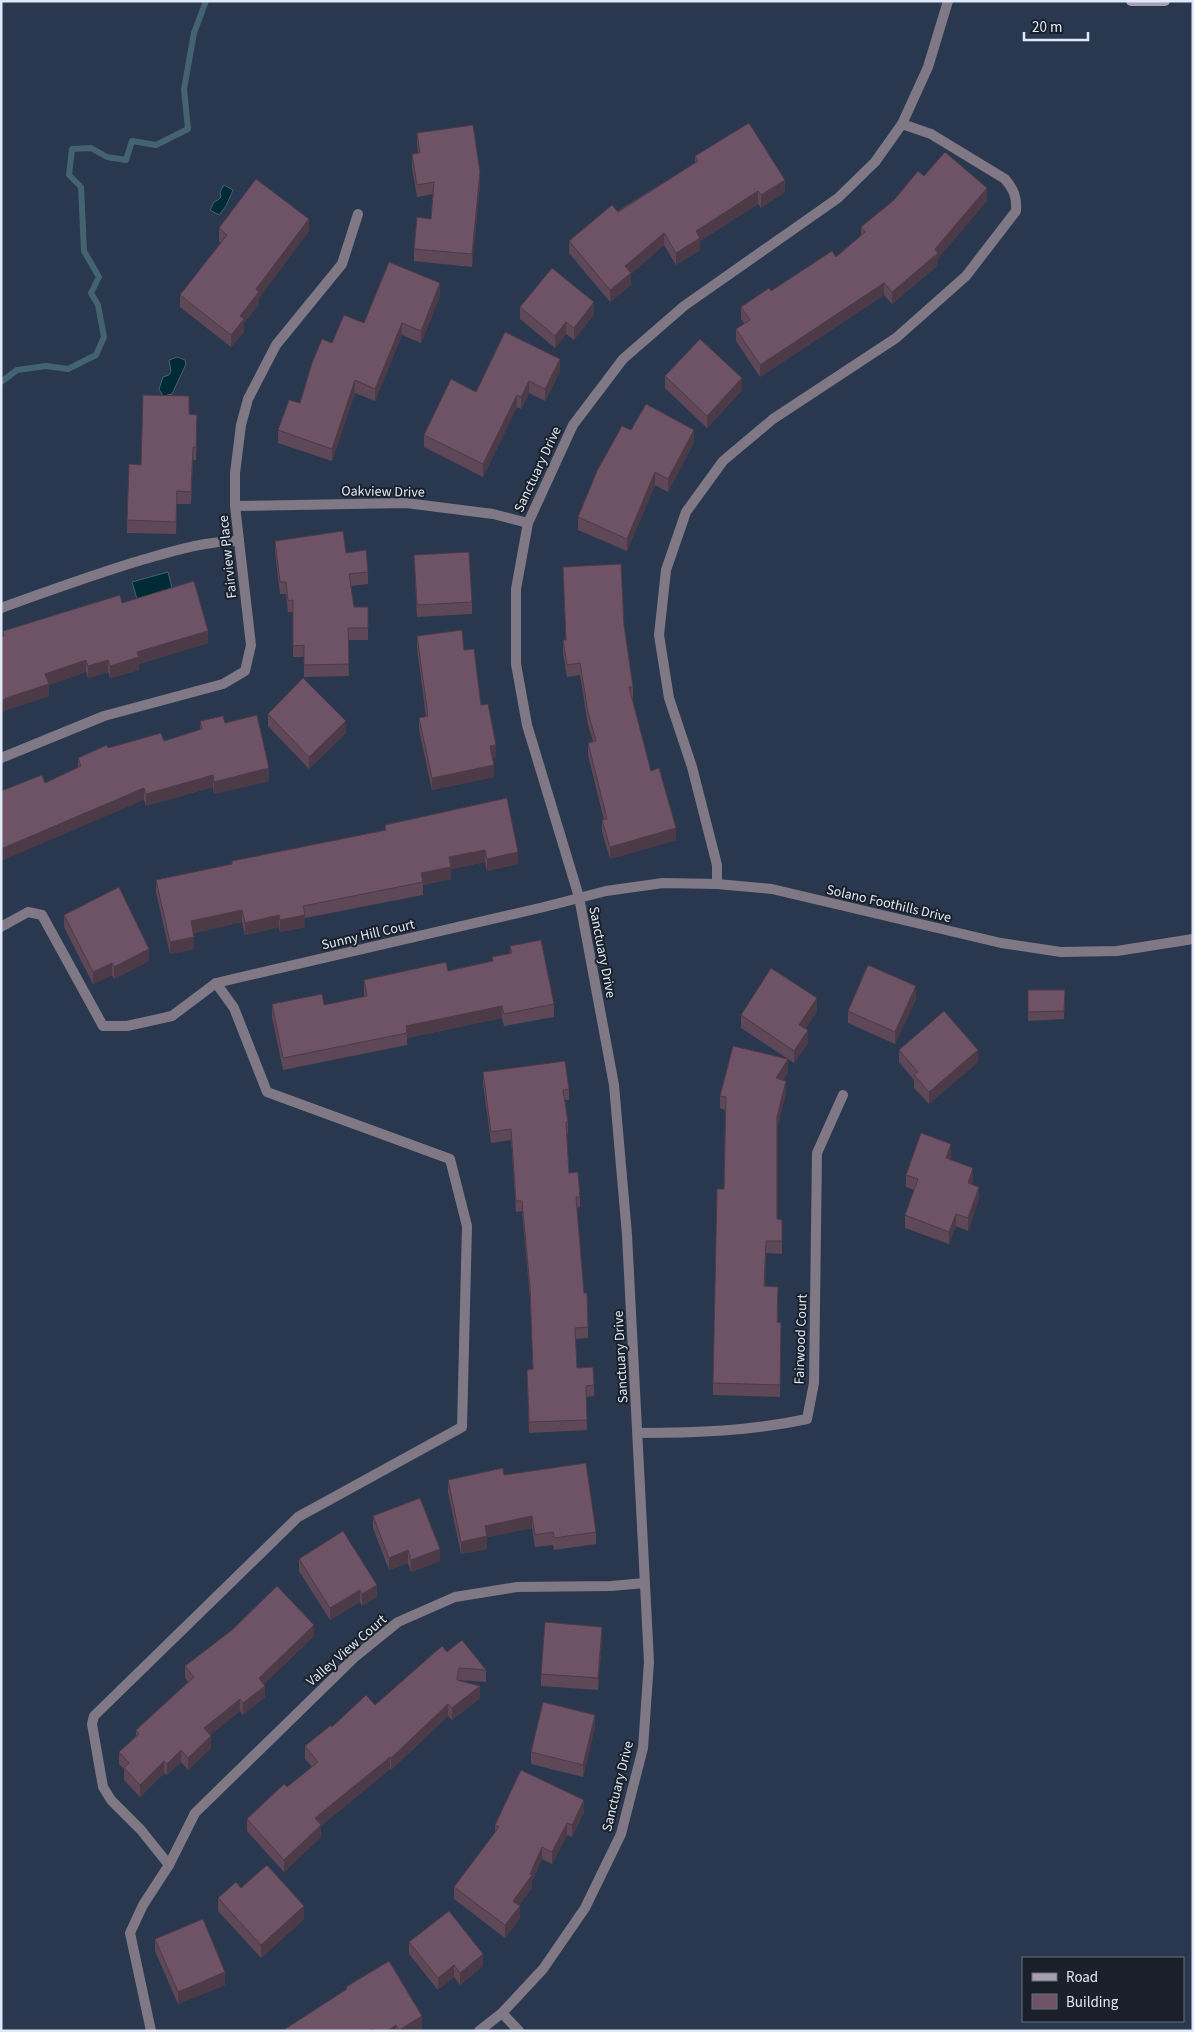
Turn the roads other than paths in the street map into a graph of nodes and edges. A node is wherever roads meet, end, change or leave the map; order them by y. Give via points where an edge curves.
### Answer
1 (948, 1) edge
2 (1131, 1) edge
3 (1164, 1) edge
4 (902, 124) junction
5 (358, 214) dead end
6 (235, 506) junction
7 (528, 523) junction
8 (239, 541) junction
9 (1, 608) edge
10 (1, 758) edge
11 (717, 884) junction
12 (579, 897) junction
13 (1, 927) edge
14 (1193, 938) edge
15 (216, 983) junction
16 (843, 1095) dead end
17 (638, 1433) junction
18 (645, 1583) junction
19 (169, 1865) junction
20 (502, 2013) junction
21 (151, 2031) edge
22 (479, 2031) edge
23 (519, 2031) edge

1 - 4 street, Sanctuary Drive via 928,67
2 - 3 street
4 - 7 street, Sanctuary Drive via 875,162 838,198 684,306 624,359 573,425
4 - 11 street via 930,134 1005,179 1017,199 1016,211 966,276 896,338 774,419 723,461 686,512 666,570 659,635 670,698 717,864
5 - 6 street, Fairview Place via 342,264 276,346 248,399 236,449
6 - 7 street, Oakview Drive via 406,503 493,514
6 - 8 street, Fairview Place
7 - 12 street, Sanctuary Drive via 516,589 516,664 527,725
8 - 9 street via 215,541 169,552
8 - 10 street, Fairview Place via 250,645 245,671 223,684 104,716
11 - 12 street, Solano Foothills Drive via 663,883
11 - 14 street, Solano Foothills Drive via 772,890 1001,943 1061,952 1117,951
12 - 15 street, Sunny Hill Court via 544,908
12 - 17 street, Sanctuary Drive via 614,1085 627,1235
13 - 15 street, Sunny Hill Court via 28,912 42,915 103,1026 128,1026 172,1016
15 - 19 street via 234,1008 267,1092 450,1159 467,1226 462,1428 298,1517 94,1716 92,1724 103,1787
16 - 17 street, Fairwood Court via 817,1153 814,1383 807,1420 774,1426
17 - 18 street, Sanctuary Drive
18 - 19 street, Valley View Court via 516,1587 455,1597 398,1622 356,1656 195,1812
18 - 20 street, Sanctuary Drive via 649,1662 643,1748 621,1834 585,1908 543,1969
19 - 21 street, Valley View Court via 143,1905 130,1933
20 - 22 street, Sanctuary Drive
20 - 23 street

